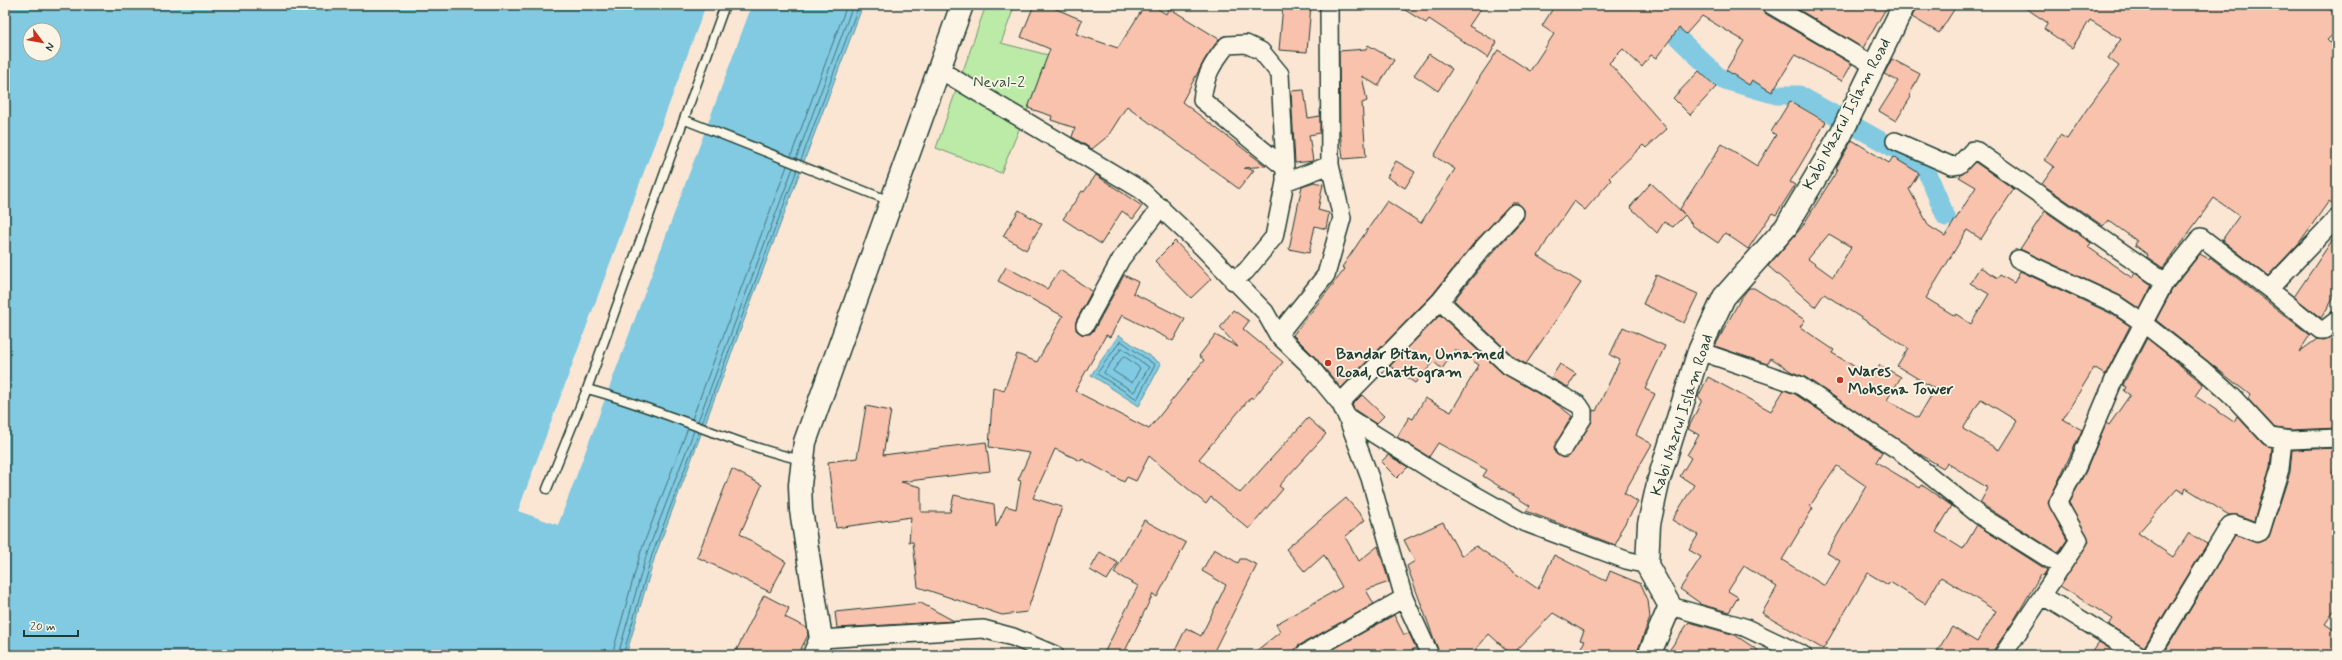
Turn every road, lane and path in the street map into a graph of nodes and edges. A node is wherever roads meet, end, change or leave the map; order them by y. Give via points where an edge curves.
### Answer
1 (725, 5) edge
2 (962, 5) edge
3 (1771, 5) edge
4 (1904, 5) edge
5 (1329, 7) edge
6 (1874, 65) junction
7 (940, 70) junction
8 (685, 120) junction
9 (1895, 141) dead end
10 (1330, 164) junction
11 (1285, 175) junction
12 (890, 201) junction
13 (1161, 207) junction
14 (1515, 212) dead end
15 (2337, 218) edge
16 (2018, 259) dead end
17 (1233, 281) junction
18 (2165, 282) junction
19 (2269, 289) junction
20 (1440, 301) junction
21 (2337, 320) edge
22 (2143, 323) junction
23 (1085, 325) dead end
24 (1278, 336) junction
25 (1699, 351) junction
26 (587, 389) junction
27 (1343, 410) junction
28 (2337, 438) edge
29 (2283, 440) junction
30 (1564, 448) dead end
31 (802, 460) junction
32 (547, 489) dead end
33 (1647, 565) junction
34 (2062, 566) junction
35 (2043, 596) junction
36 (1404, 598) junction
37 (1670, 606) junction
38 (818, 647) edge
39 (1055, 655) edge
40 (1303, 655) edge
41 (1430, 655) edge
42 (1649, 655) edge
43 (1803, 655) edge
44 (2003, 655) edge
45 (2139, 655) edge
46 (2151, 655) edge

1 - 8 lane
2 - 7 main road
3 - 6 street
4 - 6 main road, Kabi Nazrul Islam Road
5 - 10 street
6 - 25 main road, Kabi Nazrul Islam Road via 1841,134 1786,227 1724,297
7 - 12 main road
7 - 13 street via 1141,190
8 - 12 lane
8 - 26 lane
9 - 18 street via 1956,166 1967,154 1977,150
10 - 11 street
10 - 24 street via 1342,218 1326,275
11 - 11 street via 1280,74 1261,51 1246,44 1227,45 1211,65 1204,83 1202,100
11 - 17 street via 1274,237 1246,271
12 - 31 main road via 806,442
13 - 17 street
13 - 23 street via 1121,259
14 - 20 street
15 - 19 street
16 - 22 street via 2115,304
17 - 24 street via 1265,312
18 - 19 street via 2201,237
18 - 22 street
19 - 21 street via 2320,330 2324,330
20 - 27 street
20 - 30 street via 1509,366 1579,406 1583,411 1583,418
22 - 29 street via 2202,369 2232,396 2270,437
22 - 34 street via 2116,375 2077,467 2058,503 2079,540
24 - 27 street via 1307,363
25 - 33 main road, Kabi Nazrul Islam Road via 1659,479 1649,524
25 - 34 street via 1799,385 1902,453 1979,515
26 - 31 lane via 722,437
26 - 32 lane
27 - 33 street via 1436,473 1521,521 1626,560
27 - 36 street via 1370,478
28 - 29 street
29 - 46 street via 2280,469 2261,531 2257,533 2234,524 2230,525
31 - 38 main road via 801,510
33 - 37 main road
34 - 35 street
35 - 44 street
35 - 45 street
36 - 40 street
36 - 41 street
37 - 42 main road
37 - 43 street via 1744,627
38 - 39 street via 983,629 1013,637

